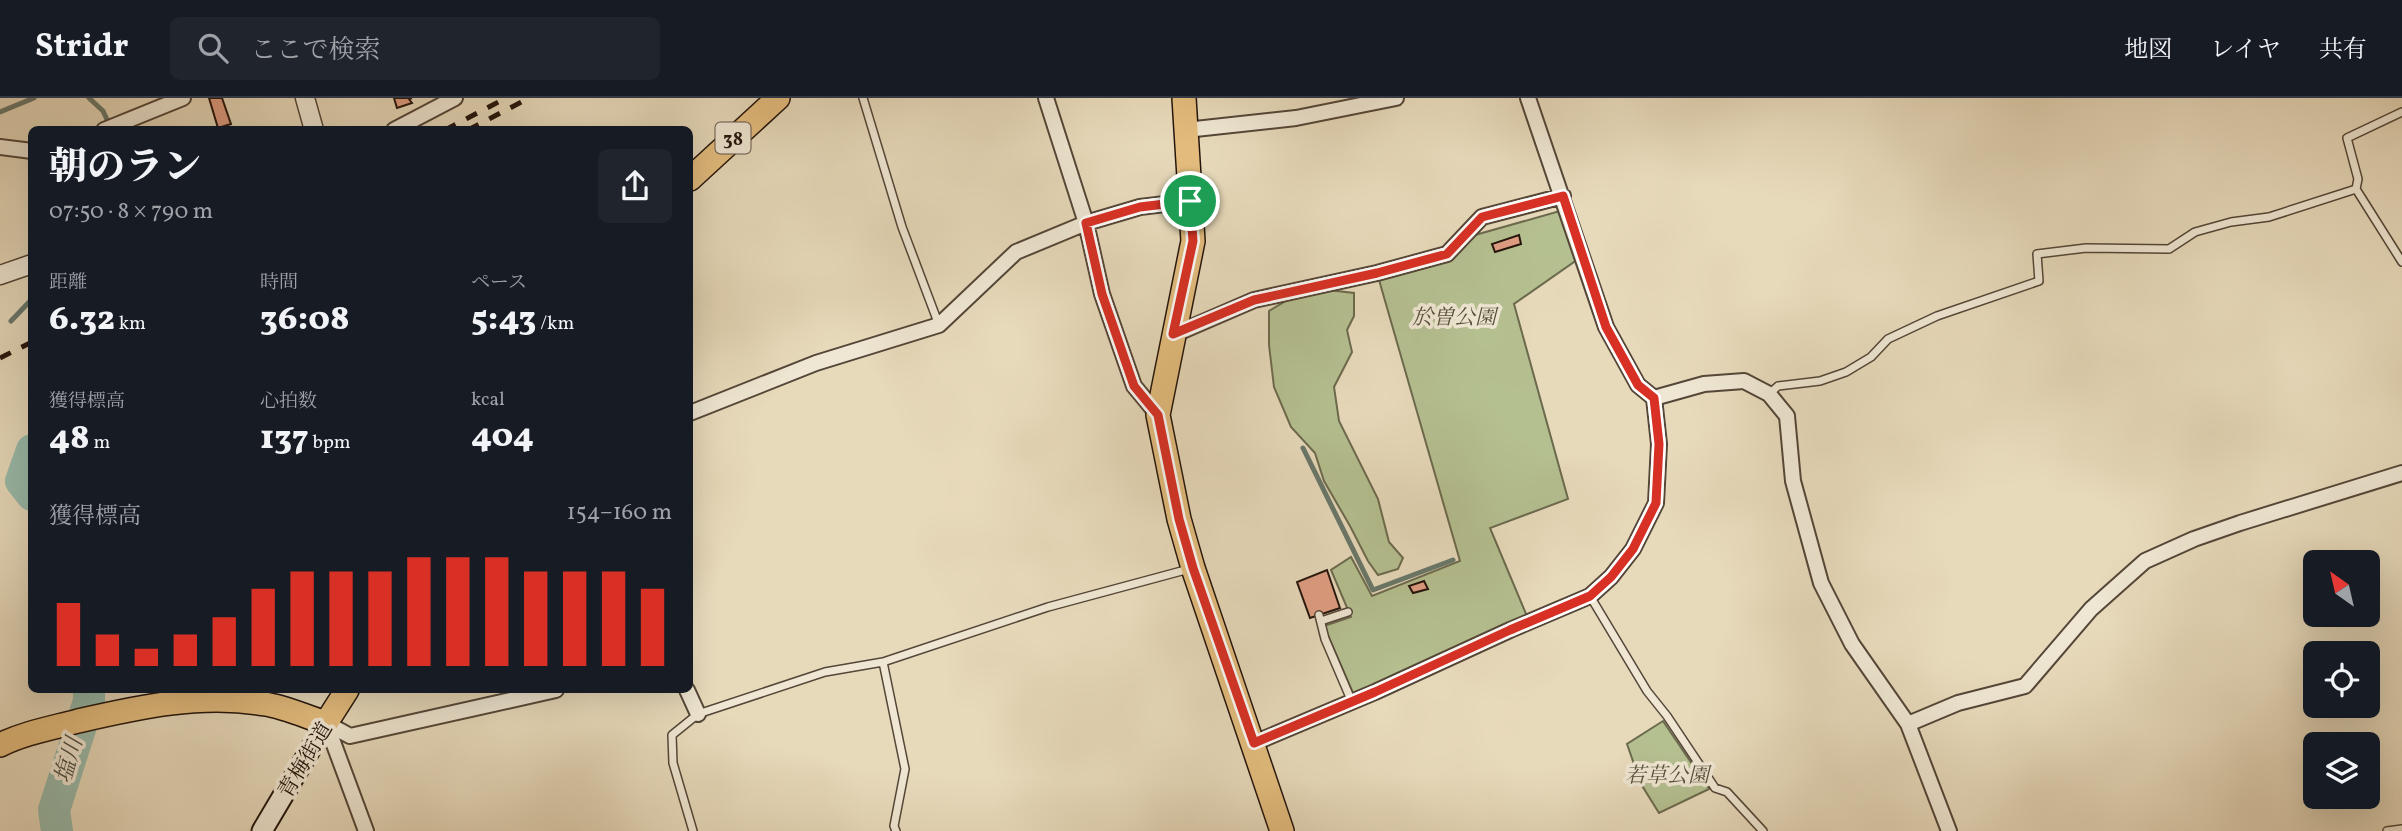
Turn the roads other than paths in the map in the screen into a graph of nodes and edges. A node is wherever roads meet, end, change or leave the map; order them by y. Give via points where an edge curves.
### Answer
1 (183, 98) edge
2 (305, 98) edge
3 (455, 98) edge
4 (778, 98) edge
5 (863, 98) edge
6 (1046, 98) edge
7 (1184, 98) edge
8 (1396, 98) edge
9 (1528, 98) edge
10 (2402, 112) edge
11 (114, 126) edge
12 (313, 126) edge
13 (402, 126) edge
14 (1186, 130) junction
15 (0, 147) edge
16 (28, 150) edge
17 (693, 176) edge
18 (2356, 189) junction
19 (1563, 196) junction
20 (1190, 201) junction
21 (1086, 223) junction
22 (2402, 262) edge
23 (28, 265) edge
24 (7, 273) edge
25 (939, 325) junction
26 (1173, 334) junction
27 (1769, 394) junction
28 (1654, 398) junction
29 (693, 412) edge
30 (1158, 415) junction
31 (2402, 473) edge
32 (1193, 568) junction
33 (1590, 596) junction
34 (1348, 612) dead end
35 (883, 662) junction
36 (346, 693) edge
37 (543, 693) edge
38 (688, 693) edge
39 (1352, 702) junction
40 (698, 714) junction
41 (327, 723) junction
42 (1908, 724) junction
43 (1254, 743) junction
44 (0, 745) edge
45 (2402, 829) edge
46 (262, 831) edge
47 (366, 831) edge
48 (693, 831) edge
49 (896, 831) edge
50 (1282, 831) edge
51 (1763, 831) edge
52 (1949, 831) edge
53 (2387, 831) edge

1 - 11 street
2 - 12 street
3 - 13 street
4 - 17 main road, 38
5 - 25 lane via 902,227
6 - 21 street
7 - 14 main road
8 - 14 street via 1296,118
9 - 19 street
10 - 18 lane via 2347,138 2358,179
14 - 20 main road
15 - 16 street
18 - 22 lane
18 - 27 lane via 2269,217 2195,232 2169,249 2086,248 2037,254 2039,281 1937,316 1888,339 1871,357 1846,372 1820,381 1778,386
19 - 26 street via 1482,217 1447,254 1254,300
19 - 28 street via 1606,327 1638,385
20 - 21 street via 1140,207
20 - 26 main road via 1193,241
21 - 25 street via 1016,251
21 - 30 street via 1102,294 1134,386
23 - 24 street
25 - 29 street via 816,363
26 - 30 main road
27 - 28 street via 1744,381 1704,384
27 - 42 street via 1787,416 1793,481 1821,583 1852,644
28 - 33 street via 1659,444 1656,503 1633,549
30 - 32 main road
31 - 42 street via 2240,523 2145,561 2091,609 2025,686 1958,703
32 - 35 lane via 1048,607
32 - 43 main road
33 - 39 street
33 - 51 lane via 1647,691 1715,788 1727,792
34 - 39 lane via 1320,618
35 - 40 lane via 825,672
35 - 49 lane via 905,769
36 - 41 main road, 青梅街道
37 - 41 street via 350,736
38 - 40 street
39 - 43 street
40 - 48 lane via 672,734 673,762
41 - 44 main road via 265,704 192,699 52,727
41 - 46 main road, 青梅街道
41 - 47 street
42 - 52 street
43 - 50 main road
45 - 53 lane

